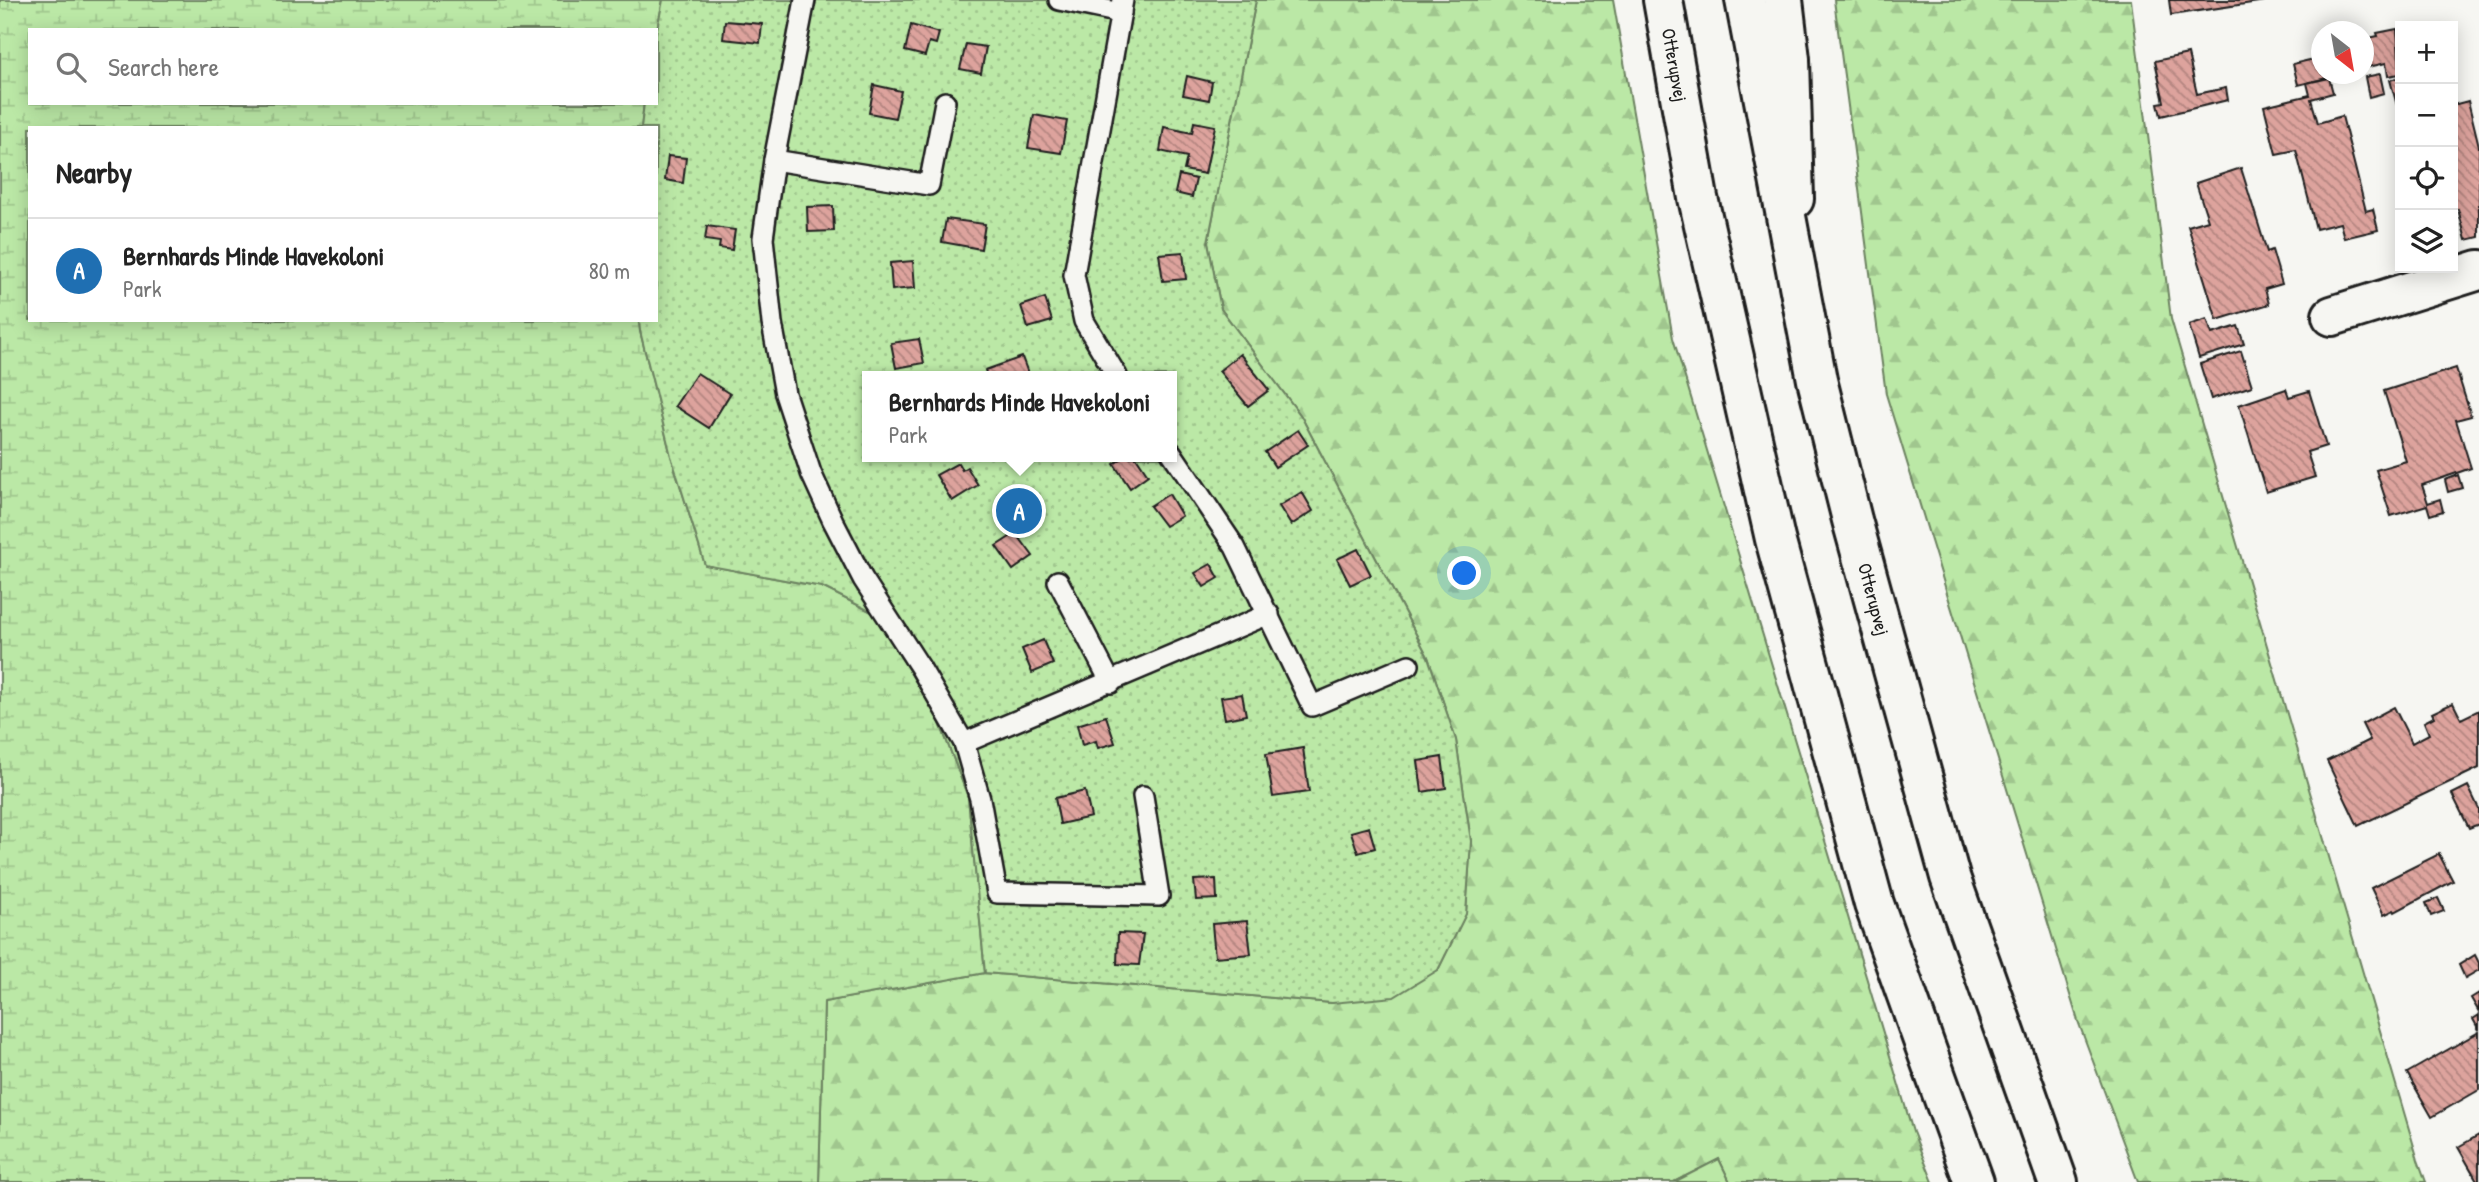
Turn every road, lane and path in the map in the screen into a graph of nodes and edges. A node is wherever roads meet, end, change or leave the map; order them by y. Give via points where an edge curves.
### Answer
1 (805, 0) edge
2 (1059, 0) edge
3 (1663, 0) edge
4 (1745, 0) edge
5 (1783, 0) edge
6 (1122, 6) edge
7 (945, 102) dead end
8 (774, 160) junction
9 (2479, 270) edge
10 (1797, 278) junction
11 (2332, 316) dead end
12 (1114, 371) edge
13 (1177, 461) edge
14 (1058, 581) dead end
15 (1269, 614) junction
16 (1409, 665) dead end
17 (1111, 683) junction
18 (964, 743) junction
19 (1143, 796) dead end
20 (1975, 1182) edge
21 (2058, 1182) edge

1 - 8 lane
2 - 6 lane
3 - 20 main road, Otterupvej via 1698,198 1775,539 1874,904
4 - 10 main road, Otterupvej
5 - 10 main road via 1790,59
6 - 12 lane via 1074,275 1084,321
7 - 8 lane via 929,185
8 - 18 lane via 762,238 785,394 832,521
9 - 11 main road
10 - 21 main road, Otterupvej via 1852,520 1950,877
13 - 15 lane via 1235,547
14 - 17 lane
15 - 16 lane via 1312,706
15 - 17 lane
17 - 18 lane
18 - 19 lane via 980,799 997,892 1159,896

